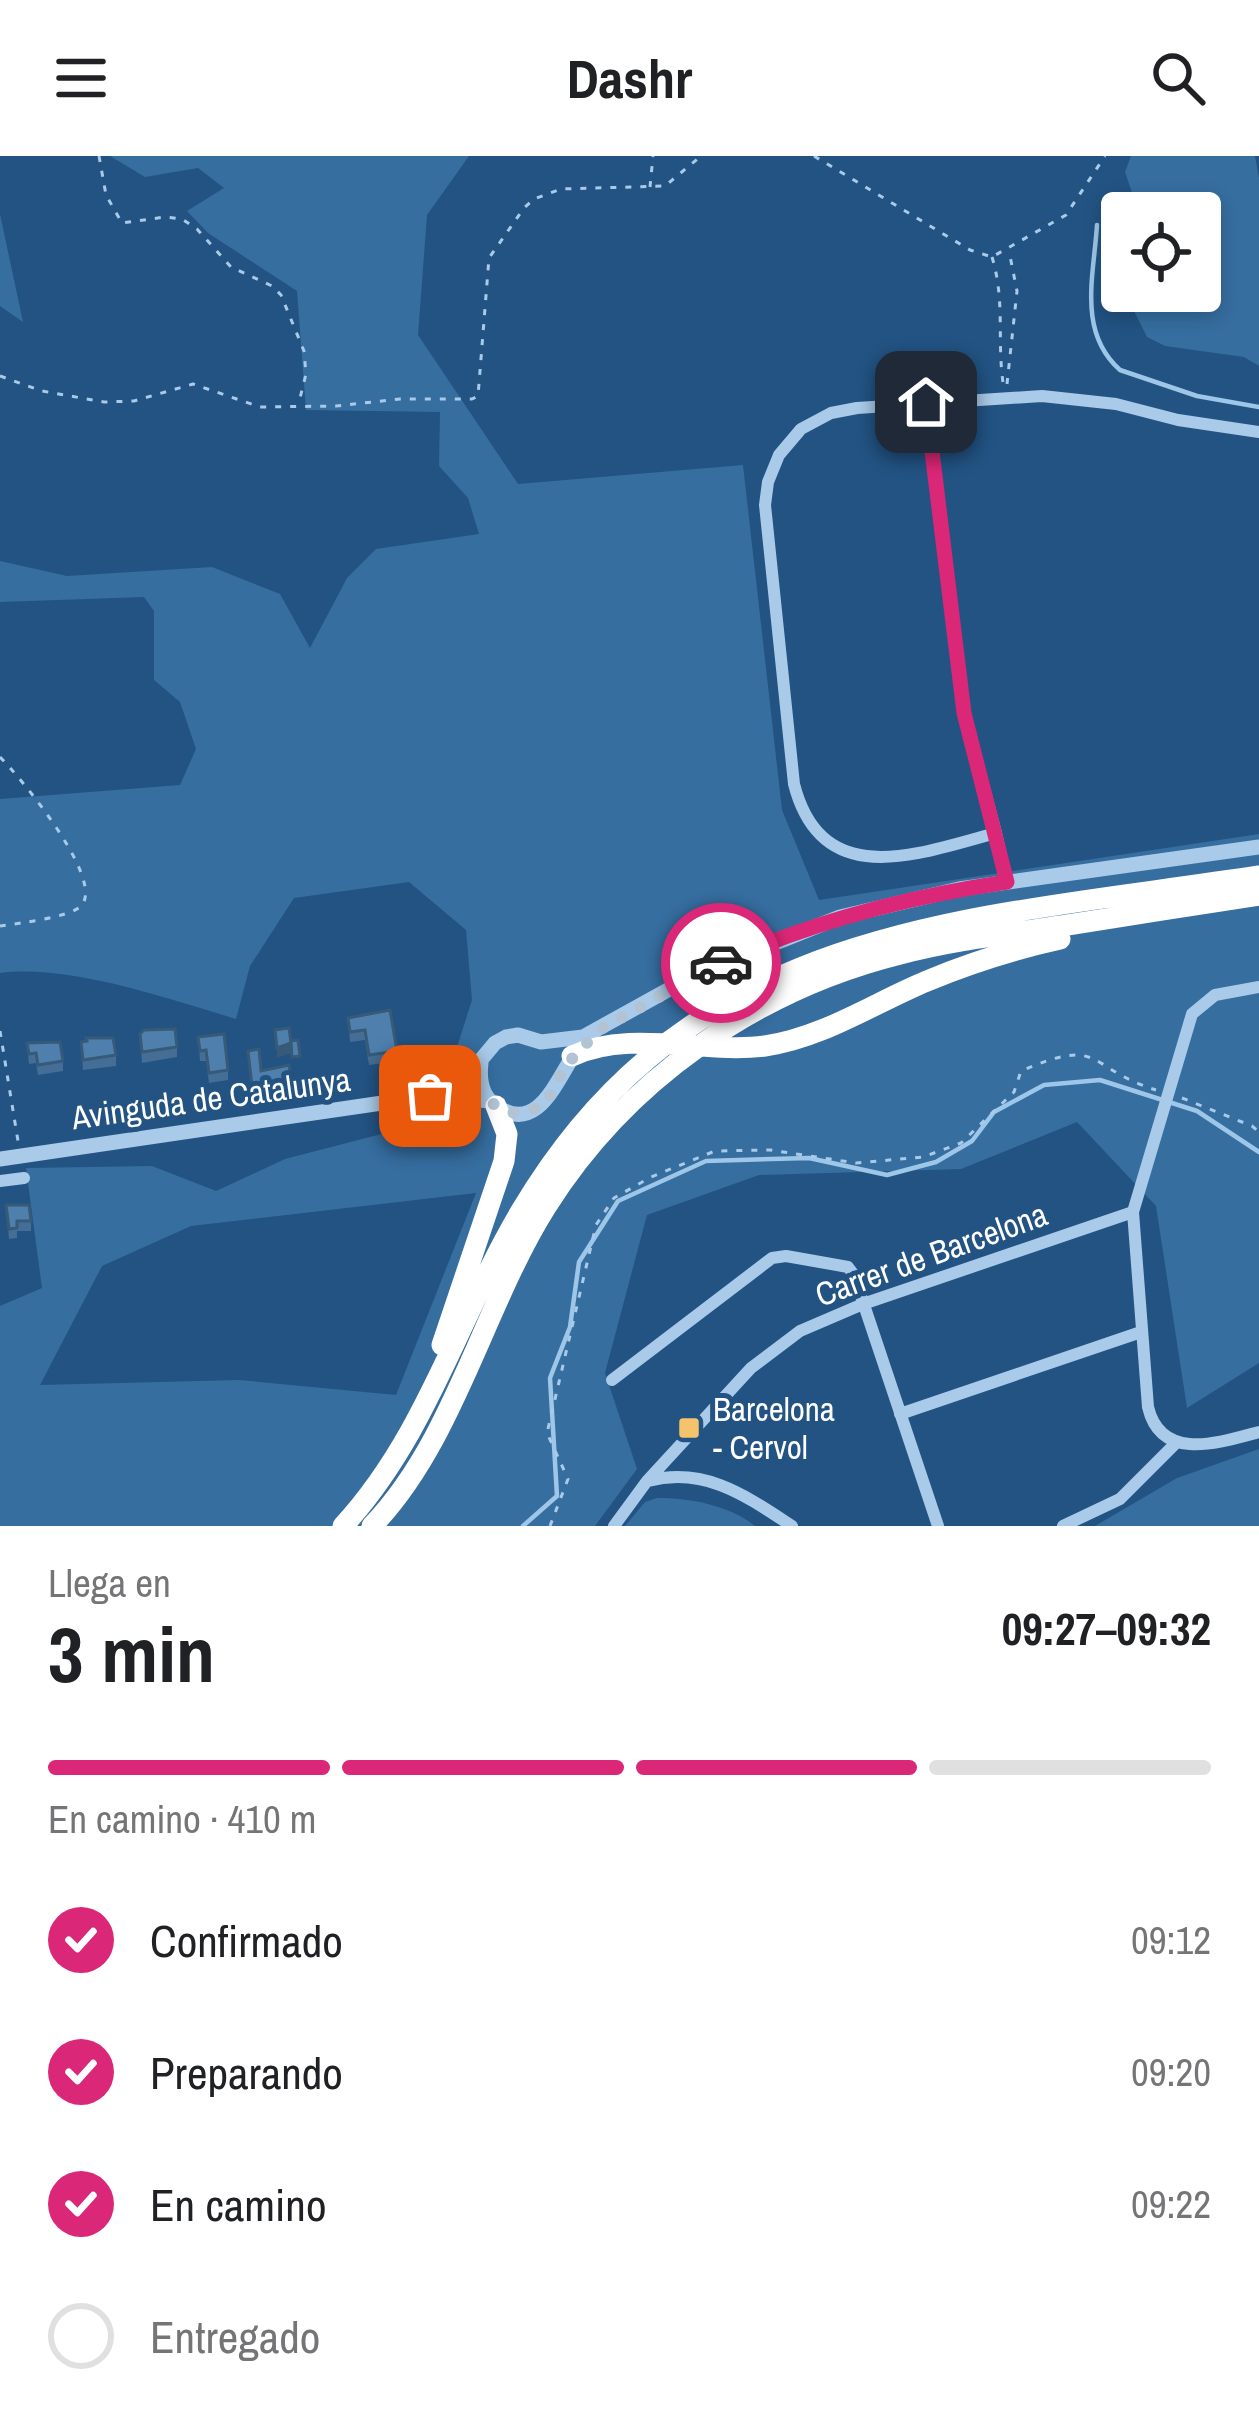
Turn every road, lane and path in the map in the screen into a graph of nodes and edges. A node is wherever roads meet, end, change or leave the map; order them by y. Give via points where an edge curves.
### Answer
1 (99, 156) edge
2 (653, 156) edge
3 (701, 156) edge
4 (814, 156) edge
5 (1105, 156) edge
6 (650, 189) junction
7 (1009, 250) junction
8 (992, 256) junction
9 (0, 376) edge
10 (1005, 397) junction
11 (926, 402) junction
12 (299, 404) junction
13 (1259, 434) edge
14 (0, 757) edge
15 (996, 833) junction
16 (1259, 847) edge
17 (1259, 876) edge
18 (1007, 882) junction
19 (1259, 895) edge
20 (1148, 911) junction
21 (0, 926) edge
22 (1259, 987) edge
23 (0, 1030) edge
24 (599, 1030) junction
25 (541, 1042) junction
26 (572, 1056) junction
27 (481, 1063) junction
28 (558, 1078) junction
29 (1160, 1091) dead end
30 (430, 1096) junction
31 (1180, 1097) dead end
32 (493, 1104) junction
33 (1259, 1132) edge
34 (20, 1156) junction
35 (0, 1159) edge
36 (24, 1178) dead end
37 (0, 1181) edge
38 (1133, 1212) junction
39 (863, 1304) junction
40 (1141, 1332) junction
41 (612, 1380) dead end
42 (429, 1402) junction
43 (900, 1414) junction
44 (1259, 1432) edge
45 (1174, 1444) junction
46 (647, 1481) junction
47 (372, 1516) edge
48 (343, 1526) edge
49 (550, 1526) edge
50 (614, 1526) edge
51 (792, 1526) edge
52 (938, 1526) edge
53 (1063, 1526) edge

1 - 12 path via 122,224 182,219 231,267 281,295 304,351
2 - 6 path
3 - 6 path
4 - 8 path
5 - 7 path via 1066,215
6 - 12 path via 562,189 524,208 489,258 478,396
7 - 8 path
7 - 10 path via 1018,291
8 - 10 path via 1002,297
9 - 12 path via 104,402 193,384 260,407
10 - 11 street
10 - 13 street via 1090,400
11 - 15 street via 964,713
11 - 15 street via 814,420 773,467 766,526 794,784 824,837 861,856 899,859
14 - 21 path via 60,834 87,894 68,913
15 - 18 street
16 - 18 street
17 - 42 highway via 902,932 814,961 720,1006 608,1095 548,1168 502,1242
18 - 24 street via 887,904 792,934 693,976
19 - 20 highway
20 - 26 highway via 976,963 772,1045 630,1045
20 - 47 highway via 894,955 756,1009 685,1057 600,1134 544,1208 432,1439
22 - 38 street via 1204,1000 1192,1014
23 - 34 path
24 - 25 street
24 - 26 street
25 - 27 street via 506,1037
25 - 28 street
26 - 28 street
27 - 30 street, Avinguda de Catalunya via 460,1085
27 - 32 street
28 - 32 street via 538,1108 514,1113
29 - 49 path via 1090,1055 1063,1053 1021,1070 1014,1093 961,1143 923,1157 856,1163 715,1151 614,1198 596,1225 558,1375 548,1433 568,1479
30 - 32 street, Avinguda de Catalunya
30 - 34 street, Avinguda de Catalunya
31 - 33 path
32 - 42 highway via 506,1148
34 - 35 street, Avinguda de Catalunya
36 - 37 street
38 - 39 street, Carrer de Barcelona
38 - 40 street
39 - 41 street via 848,1268 778,1256
39 - 43 street
39 - 46 street, Carrer de Barcelona via 773,1349
40 - 43 street
40 - 45 street via 1150,1416
42 - 47 highway
43 - 52 street
44 - 45 street
45 - 53 street via 1120,1499
46 - 50 street, Carrer de Barcelona
46 - 51 street via 718,1482
47 - 48 highway

